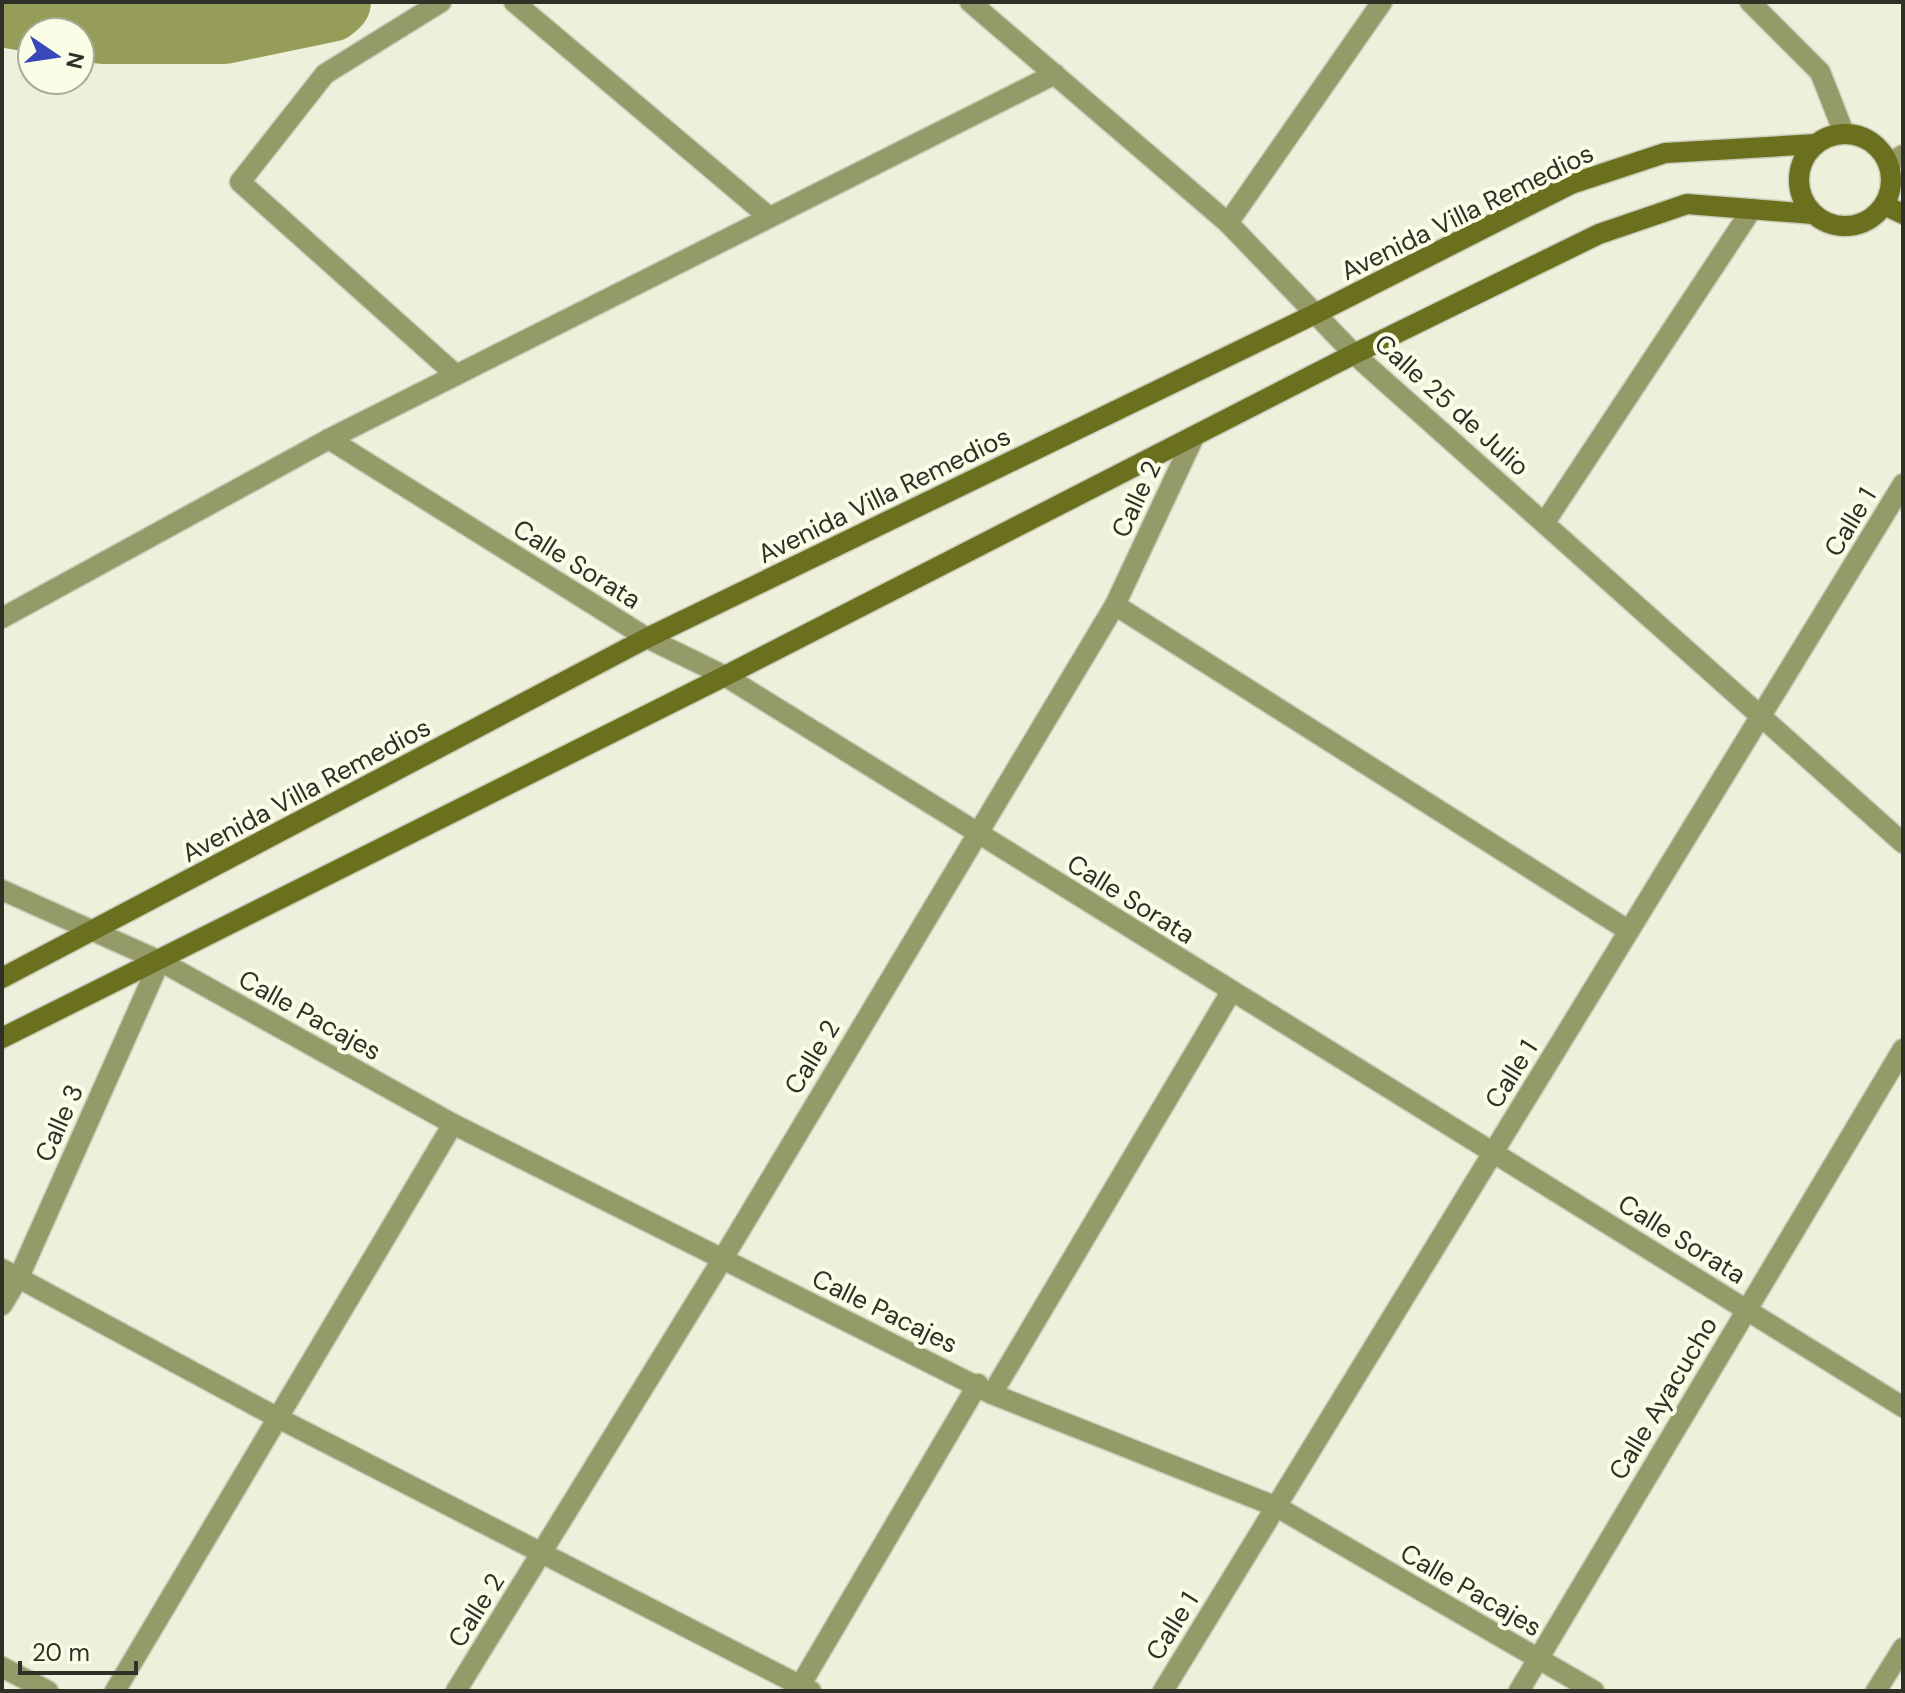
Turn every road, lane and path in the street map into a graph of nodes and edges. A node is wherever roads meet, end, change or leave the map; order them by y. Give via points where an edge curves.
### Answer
1 (441, 2) edge
2 (514, 2) edge
3 (970, 2) edge
4 (1382, 2) edge
5 (1750, 2) edge
6 (995, 10) edge
7 (1055, 74) junction
8 (1844, 133) junction
9 (1816, 144) junction
10 (1895, 159) edge
11 (1884, 205) junction
12 (1752, 209) junction
13 (1813, 214) junction
14 (1903, 214) edge
15 (769, 217) junction
16 (1228, 223) junction
17 (1315, 314) junction
18 (1354, 354) junction
19 (456, 375) junction
20 (329, 439) junction
21 (1193, 439) junction
22 (1903, 484) edge
23 (1545, 522) junction
24 (1115, 605) junction
25 (2, 618) edge
26 (647, 638) junction
27 (725, 676) junction
28 (1761, 716) junction
29 (976, 832) junction
30 (1903, 843) edge
31 (2, 890) edge
32 (94, 931) junction
33 (1629, 931) junction
34 (160, 961) junction
35 (2, 978) edge
36 (1231, 992) junction
37 (2, 1038) edge
38 (1903, 1049) edge
39 (453, 1124) junction
40 (1493, 1153) junction
41 (722, 1260) junction
42 (10, 1273) edge
43 (2, 1305) edge
44 (1746, 1309) junction
45 (985, 1389) junction
46 (1903, 1407) edge
47 (280, 1419) junction
48 (1277, 1507) junction
49 (542, 1553) junction
50 (1903, 1648) edge
51 (1539, 1659) junction
52 (2, 1667) edge
53 (803, 1689) edge
54 (48, 1691) edge
55 (115, 1691) edge
56 (456, 1691) edge
57 (1163, 1691) edge
58 (1519, 1691) edge
59 (1594, 1691) edge
60 (1876, 1691) edge

1 - 19 street via 325,74 240,182
2 - 15 street
3 - 6 street, Calle 25 de Julio
4 - 16 street
5 - 8 street via 1820,72
6 - 7 street, Calle 25 de Julio
7 - 15 street
7 - 16 street, Calle 25 de Julio
8 - 9 main road, Avenida Villa Remedios
8 - 10 main road via 1871,142
9 - 13 main road via 1800,170 1804,201
9 - 17 main road, Avenida Villa Remedios via 1665,153 1571,184
10 - 11 main road
11 - 13 main road via 1859,224 1842,226
11 - 14 main road
12 - 13 main road
12 - 18 main road via 1687,204 1599,234
12 - 23 street
15 - 19 street
16 - 17 street, Calle 25 de Julio
17 - 18 street, Calle 25 de Julio
17 - 26 main road, Avenida Villa Remedios
18 - 21 main road
18 - 23 street, Calle 25 de Julio
19 - 20 street
20 - 25 street
20 - 26 street, Calle Sorata
21 - 24 street, Calle 2
21 - 27 main road
22 - 28 street, Calle 1
23 - 28 street, Calle 25 de Julio
24 - 29 street, Calle 2
24 - 33 street
26 - 27 street, Calle Sorata
26 - 32 main road, Avenida Villa Remedios
27 - 29 street, Calle Sorata
27 - 34 main road
28 - 30 street, Calle 25 de Julio
28 - 33 street, Calle 1
29 - 36 street, Calle Sorata
29 - 41 street, Calle 2
31 - 32 street, Calle Pacajes
32 - 34 street, Calle Pacajes
32 - 35 main road, Avenida Villa Remedios
33 - 40 street, Calle 1
34 - 37 main road
34 - 39 street, Calle Pacajes
34 - 42 street, Calle 3
36 - 40 street, Calle Sorata
36 - 45 street
38 - 44 street, Calle Ayacucho
39 - 41 street, Calle Pacajes
39 - 47 street
40 - 44 street, Calle Sorata
40 - 48 street, Calle 1
41 - 45 street, Calle Pacajes
41 - 49 street, Calle 2
42 - 43 street, Calle 3
42 - 47 street
44 - 46 street, Calle Sorata
44 - 51 street, Calle Ayacucho
45 - 48 street, Calle Pacajes
45 - 53 street
47 - 49 street
47 - 55 street
48 - 51 street, Calle Pacajes
48 - 57 street, Calle 1
49 - 53 street
49 - 56 street, Calle 2
50 - 60 street
51 - 58 street, Calle Ayacucho
51 - 59 street, Calle Pacajes
52 - 54 street

